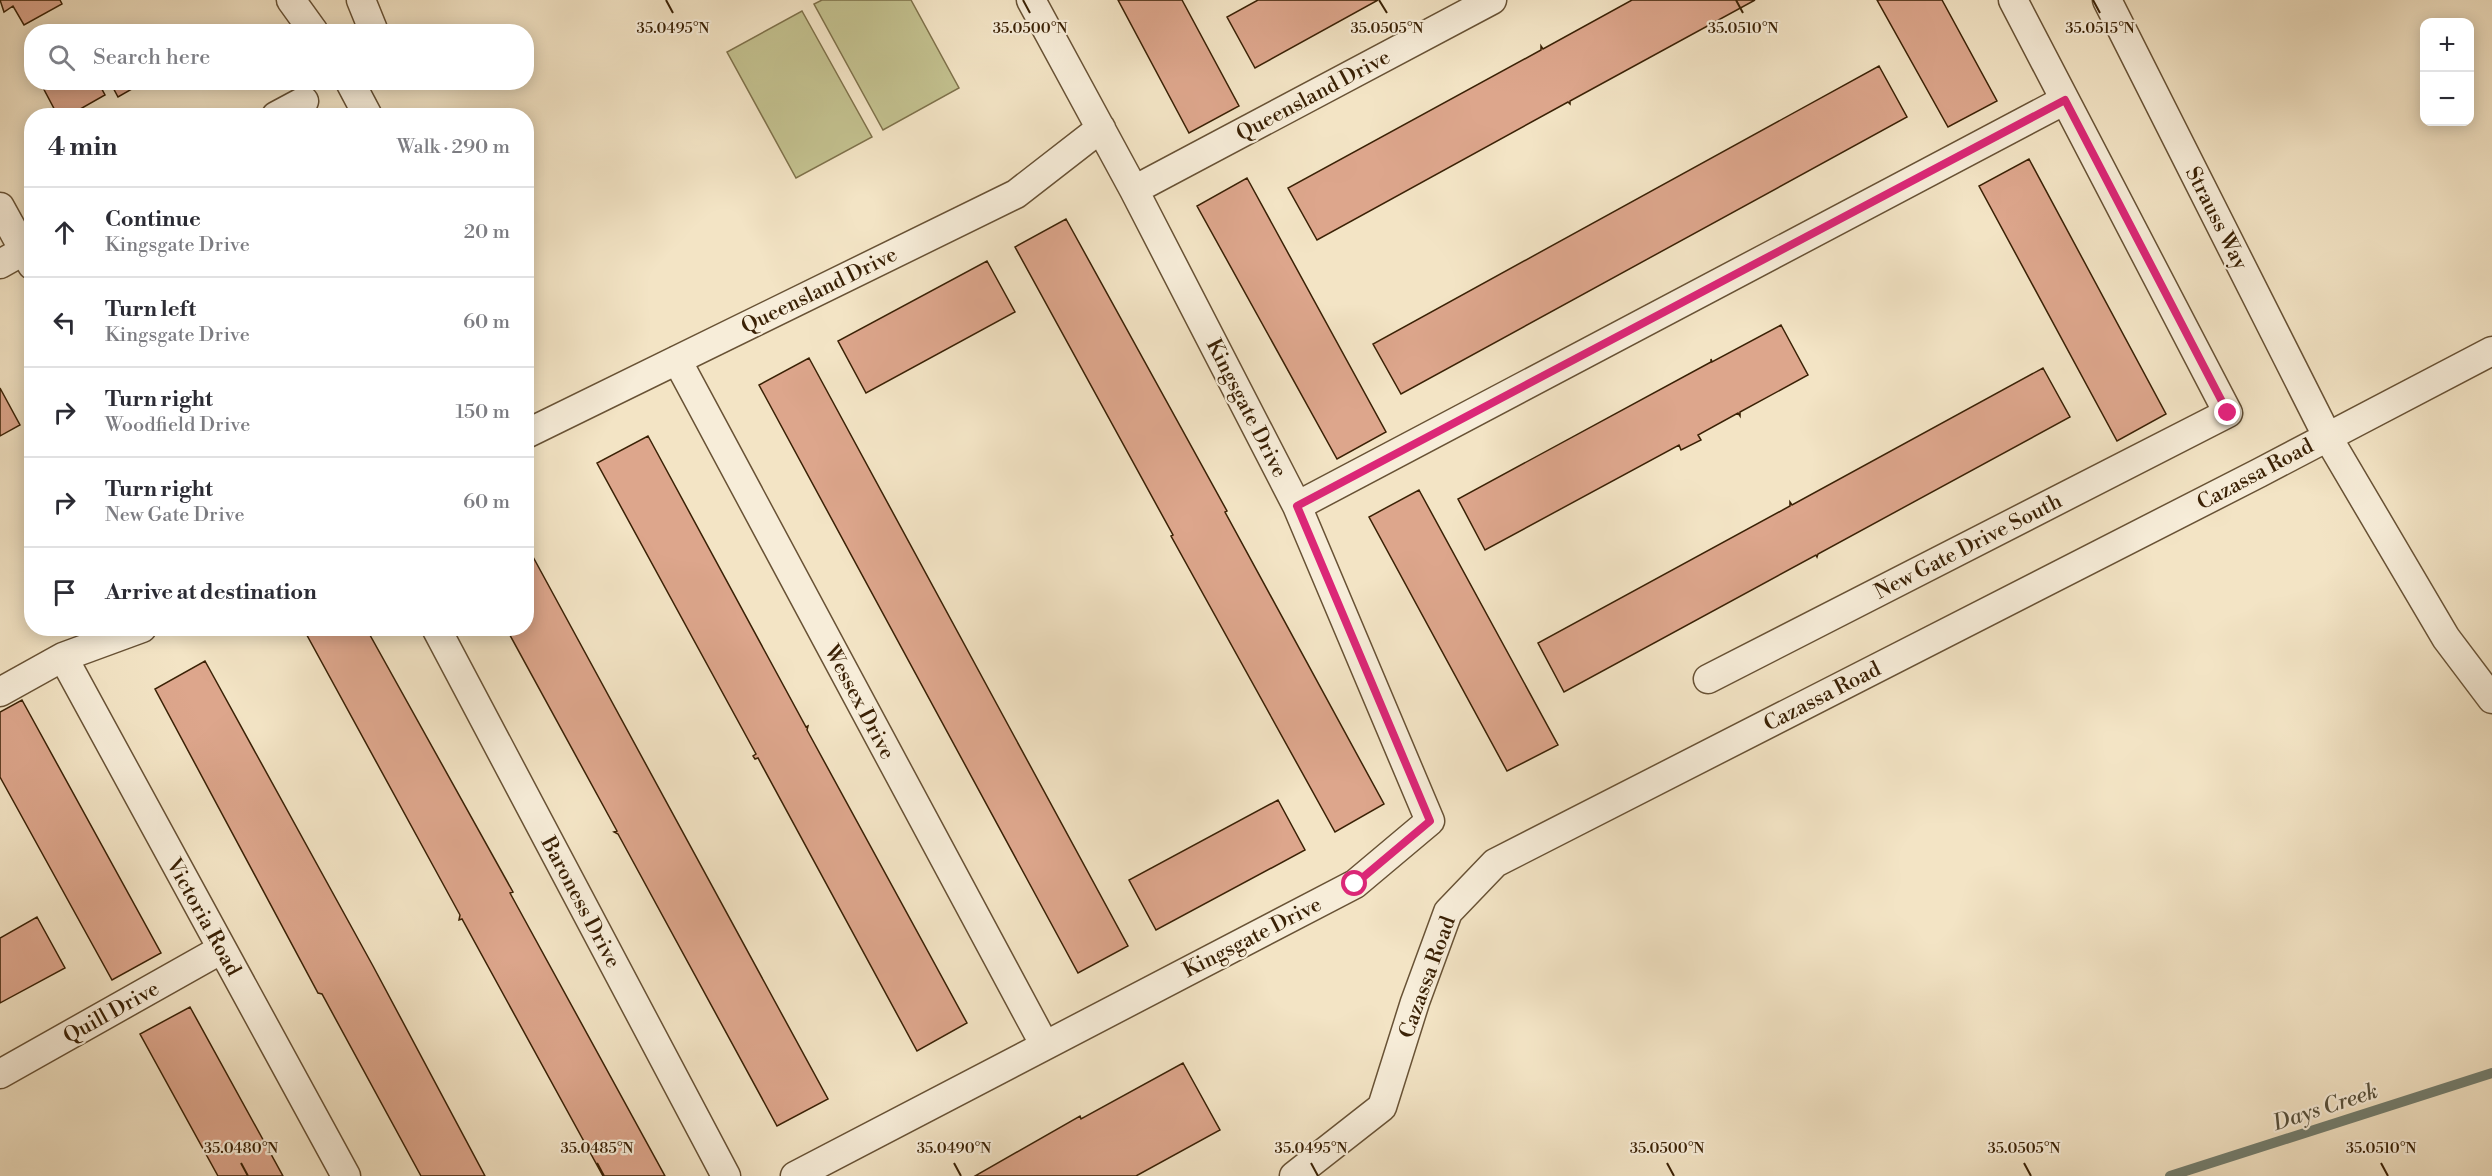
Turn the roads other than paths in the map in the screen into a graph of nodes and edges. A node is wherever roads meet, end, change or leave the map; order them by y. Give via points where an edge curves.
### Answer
1 (291, 0) edge
2 (362, 0) edge
3 (1031, 0) edge
4 (1492, 0) edge
5 (2013, 0) edge
6 (2107, 0) edge
7 (308, 24) edge
8 (372, 24) edge
9 (354, 90) edge
10 (2065, 100) junction
11 (304, 101) dead end
12 (291, 108) edge
13 (364, 108) edge
14 (1101, 128) junction
15 (1134, 190) junction
16 (0, 207) edge
17 (22, 256) edge
18 (2492, 351) edge
19 (677, 360) junction
20 (534, 422) edge
21 (2327, 436) junction
22 (1297, 506) junction
23 (120, 636) edge
24 (440, 636) edge
25 (63, 657) junction
26 (1708, 679) dead end
27 (0, 692) edge
28 (2492, 699) edge
29 (222, 950) junction
30 (1044, 1044) junction
31 (0, 1074) edge
32 (346, 1176) edge
33 (726, 1176) edge
34 (795, 1176) edge
35 (1294, 1176) edge

1 - 7 street
2 - 8 street
3 - 14 street, Kingsgate Drive
4 - 15 street, Queensland Drive
5 - 10 street
6 - 21 street, Strauss Way
9 - 13 street
10 - 22 street
10 - 26 street, New Gate Drive South via 2228,413
11 - 12 street
14 - 15 street, Kingsgate Drive
14 - 19 street, Queensland Drive via 1016,194
15 - 22 street, Kingsgate Drive
16 - 17 street
18 - 21 street, Cazassa Road
19 - 20 street, Queensland Drive
19 - 30 street, Wessex Drive
21 - 28 street, Strauss Way via 2446,638
21 - 35 street, Cazassa Road via 1495,863 1448,912 1382,1107
22 - 30 street, Kingsgate Drive via 1430,821 1355,884
23 - 25 street
24 - 33 street, Baroness Drive
25 - 27 street
25 - 29 street, Victoria Road
29 - 31 street, Quill Drive
29 - 32 street, Victoria Road
30 - 34 street, Kingsgate Drive

